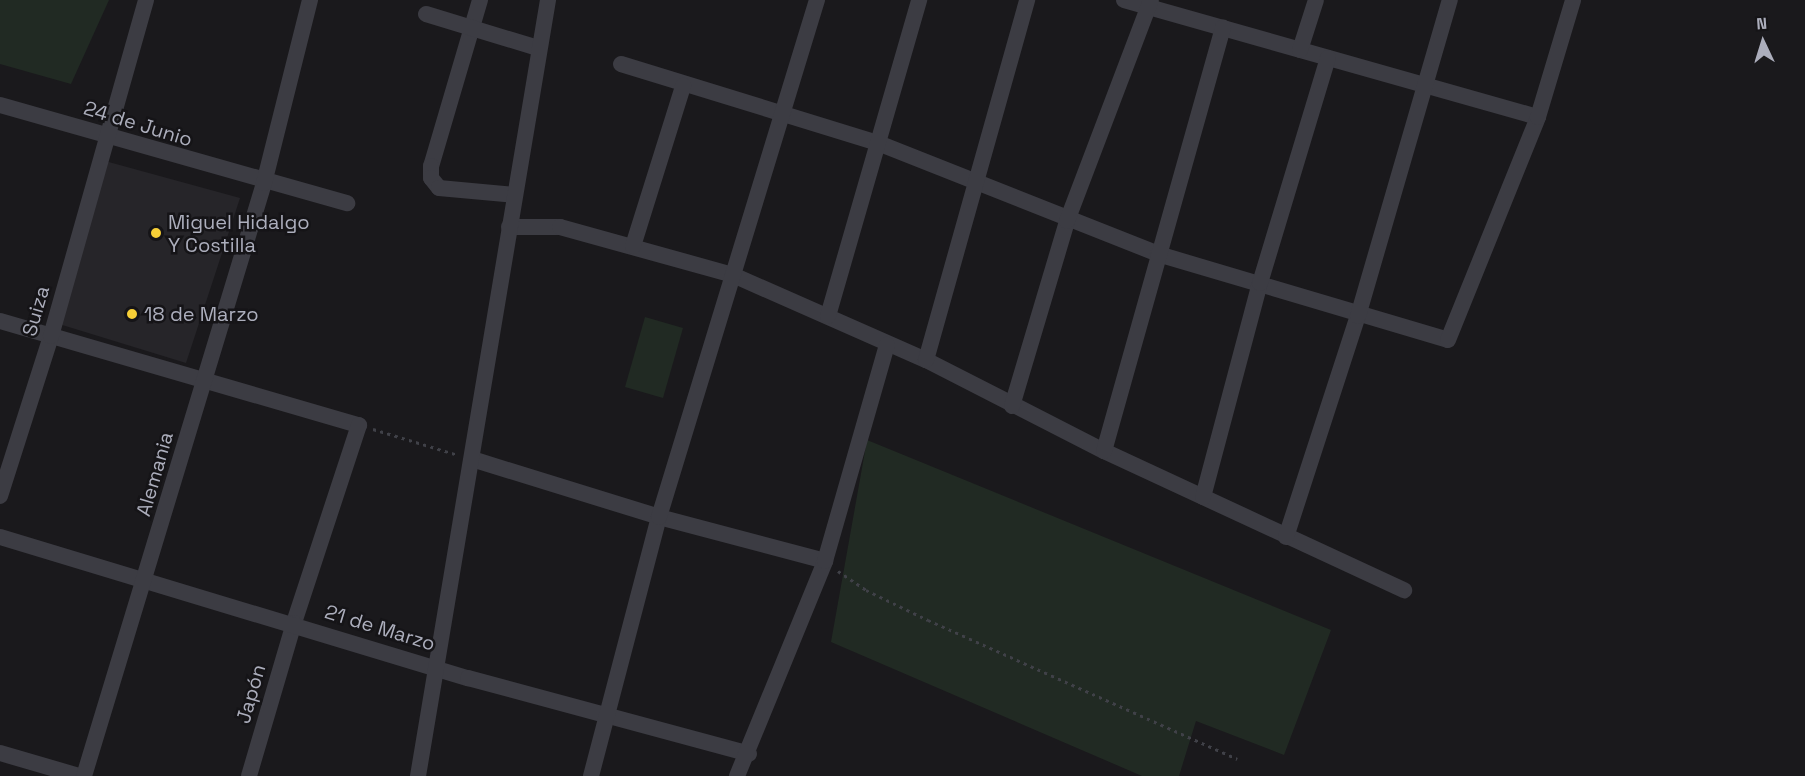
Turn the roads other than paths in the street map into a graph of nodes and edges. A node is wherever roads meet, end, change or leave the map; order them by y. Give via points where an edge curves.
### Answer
1 (146, 0) edge
2 (310, 0) edge
3 (480, 0) edge
4 (548, 0) edge
5 (817, 0) edge
6 (919, 0) edge
7 (1027, 0) edge
8 (1124, 0) edge
9 (1316, 0) edge
10 (1450, 0) edge
11 (1573, 0) edge
12 (1150, 3) edge
13 (426, 14) dead end
14 (1223, 27) junction
15 (472, 29) junction
16 (538, 48) junction
17 (1300, 50) junction
18 (1328, 58) junction
19 (621, 64) dead end
20 (1425, 85) junction
21 (683, 86) junction
22 (0, 105) edge
23 (784, 116) junction
24 (1538, 117) junction
25 (108, 136) junction
26 (878, 143) junction
27 (973, 182) junction
28 (264, 183) junction
29 (515, 195) junction
30 (347, 203) dead end
31 (1067, 221) junction
32 (509, 227) junction
33 (633, 246) junction
34 (1158, 254) junction
35 (733, 275) junction
36 (1260, 283) junction
37 (828, 316) junction
38 (1358, 316) junction
39 (0, 321) edge
40 (51, 336) junction
41 (887, 345) junction
42 (926, 360) junction
43 (204, 383) junction
44 (1012, 406) junction
45 (1104, 451) junction
46 (471, 459) junction
47 (0, 496) edge
48 (1203, 497) junction
49 (659, 517) junction
50 (0, 537) edge
51 (1286, 537) junction
52 (825, 561) junction
53 (147, 580) junction
54 (1404, 590) dead end
55 (294, 623) junction
56 (434, 666) junction
57 (608, 714) junction
58 (0, 753) edge
59 (749, 754) junction
60 (80, 776) edge
61 (84, 776) edge
62 (249, 776) edge
63 (418, 776) edge
64 (591, 776) edge
65 (737, 776) edge

1 - 25 street, Suiza
2 - 28 street, Alemania
3 - 15 street
4 - 16 street
5 - 23 street
6 - 26 street
7 - 27 street
8 - 12 street
9 - 17 street
10 - 20 street
11 - 24 street
12 - 14 street
12 - 31 street
13 - 15 street
14 - 17 street
14 - 34 street
15 - 16 street
15 - 29 street via 431,166 431,178 439,188
16 - 29 street
17 - 18 street
18 - 20 street
18 - 36 street
19 - 21 street
20 - 24 street
20 - 38 street
21 - 23 street
21 - 33 street
22 - 25 street, 24 de Junio
23 - 26 street
23 - 35 street
24 - 38 street via 1448,340
25 - 28 street, 24 de Junio
25 - 40 street, Suiza
26 - 27 street
26 - 37 street
27 - 31 street
27 - 42 street
28 - 30 street, 24 de Junio
28 - 43 street, Alemania
29 - 32 street
31 - 34 street
31 - 44 street
32 - 33 street via 560,226
32 - 46 street
33 - 35 street
34 - 36 street
34 - 45 street
35 - 37 street
35 - 49 street
36 - 38 street
36 - 48 street
37 - 41 street
38 - 51 street
39 - 40 street
40 - 43 street
40 - 47 street, Suiza
41 - 42 street
41 - 52 street
42 - 44 street
43 - 53 street, Alemania
43 - 55 street, Japón via 359,425
44 - 45 street
45 - 48 street
46 - 49 street
46 - 56 street
48 - 51 street
49 - 52 street
49 - 57 street
50 - 53 street, 21 de Marzo
51 - 54 street
52 - 59 street
53 - 55 street, 21 de Marzo
53 - 61 street, Alemania
55 - 56 street, 21 de Marzo
55 - 62 street, Japón
56 - 57 street, 21 de Marzo
56 - 63 street
57 - 59 street, 21 de Marzo
57 - 64 street
58 - 60 street
59 - 65 street

